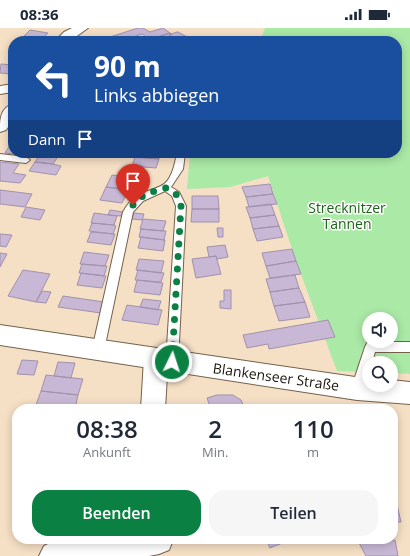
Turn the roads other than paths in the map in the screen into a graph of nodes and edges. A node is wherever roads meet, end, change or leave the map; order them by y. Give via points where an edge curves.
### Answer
1 (82, 28) edge
2 (68, 36) edge
3 (8, 116) edge
4 (0, 127) edge
5 (9, 158) edge
6 (180, 158) edge
7 (26, 160) dead end
8 (166, 188) junction
9 (0, 335) edge
10 (410, 347) edge
11 (98, 350) junction
12 (164, 361) junction
13 (357, 389) junction
14 (410, 392) edge
15 (153, 404) edge
16 (160, 545) edge
17 (54, 556) edge

1 - 2 street
3 - 4 street
5 - 7 lane
6 - 8 lane via 179,169
8 - 11 lane via 145,194 128,212
8 - 12 lane via 176,194 181,206
9 - 11 main road, Blankenseer Straße
10 - 13 lane via 371,347
11 - 12 main road, Blankenseer Straße
12 - 13 main road, Blankenseer Straße
12 - 15 street via 153,390
13 - 14 main road, Blankenseer Straße
16 - 17 street

